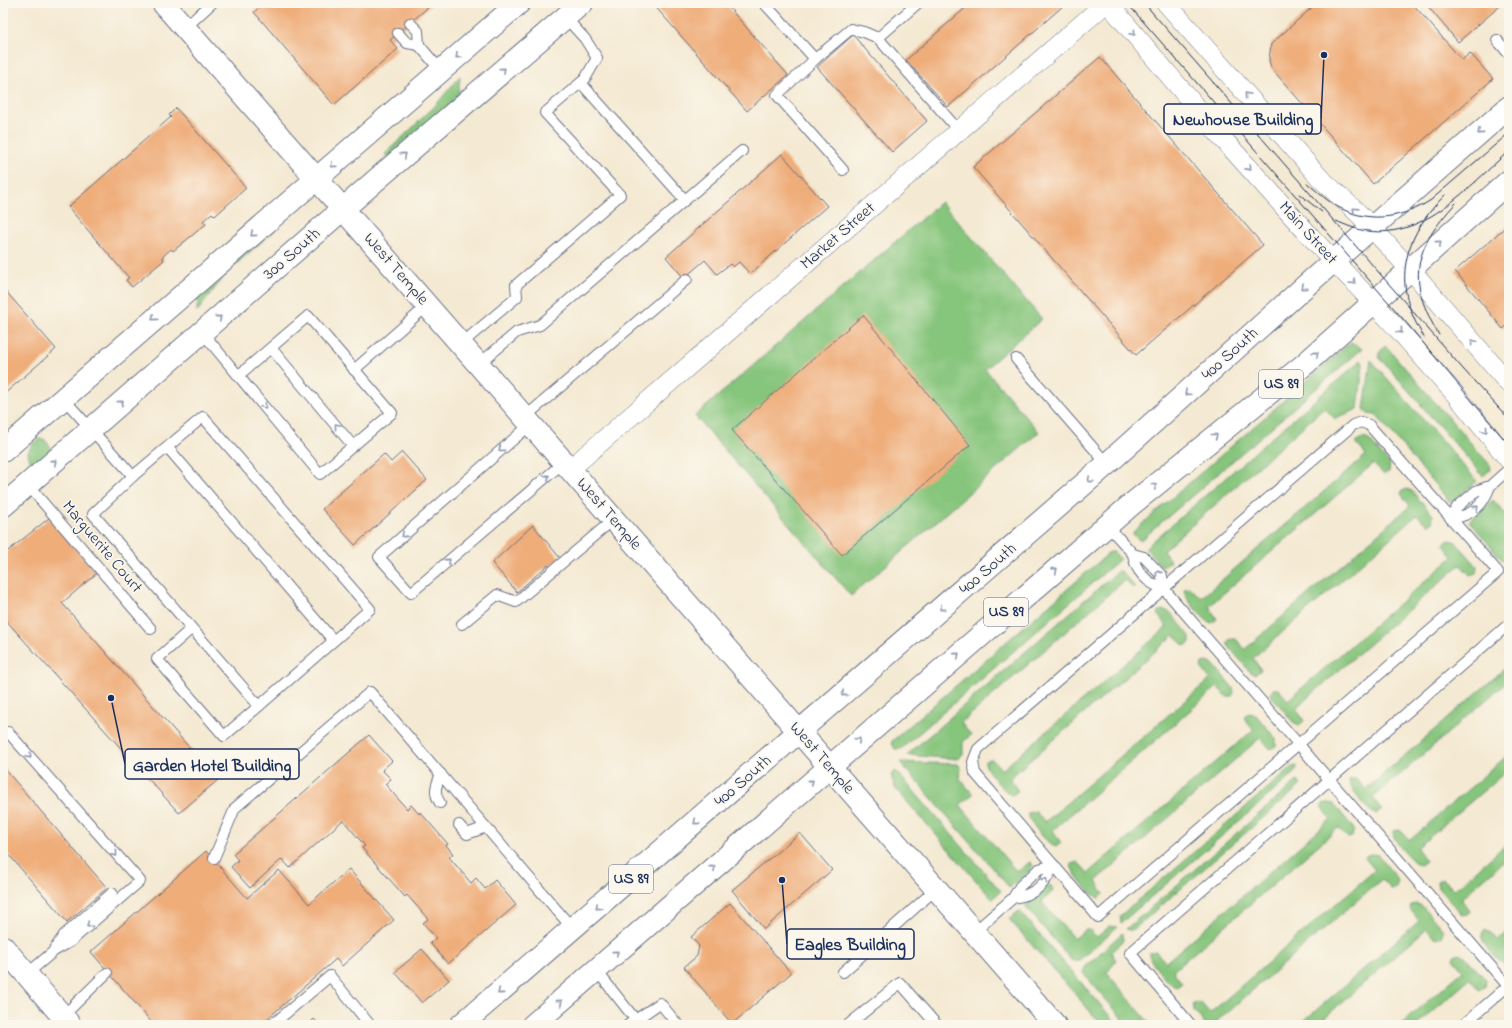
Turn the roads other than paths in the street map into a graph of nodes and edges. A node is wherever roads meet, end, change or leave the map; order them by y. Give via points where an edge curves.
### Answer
1 (163, 3) edge
2 (212, 3) edge
3 (519, 3) edge
4 (582, 3) edge
5 (764, 3) edge
6 (918, 3) edge
7 (1107, 3) edge
8 (1166, 3) edge
9 (565, 17) junction
10 (410, 23) dead end
11 (185, 28) junction
12 (398, 33) dead end
13 (878, 38) junction
14 (1497, 40) dead end
15 (419, 45) junction
16 (1509, 54) edge
17 (815, 59) junction
18 (441, 71) junction
19 (581, 83) junction
20 (1509, 107) edge
21 (959, 131) junction
22 (742, 151) dead end
23 (843, 170) dead end
24 (317, 178) junction
25 (1509, 181) edge
26 (685, 200) junction
27 (344, 209) junction
28 (1372, 227) junction
29 (1333, 261) junction
30 (1410, 269) junction
31 (687, 279) dead end
32 (1373, 303) junction
33 (428, 305) junction
34 (202, 332) junction
35 (461, 344) junction
36 (272, 348) junction
37 (1016, 359) dead end
38 (479, 364) junction
39 (354, 370) junction
40 (239, 375) junction
41 (1509, 384) edge
42 (64, 398) junction
43 (528, 421) junction
44 (92, 429) junction
45 (354, 446) junction
46 (168, 448) junction
47 (3, 451) edge
48 (1509, 460) edge
49 (1107, 464) junction
50 (567, 466) junction
51 (1509, 468) edge
52 (133, 476) junction
53 (28, 485) junction
54 (3, 506) edge
55 (614, 519) junction
56 (1452, 519) junction
57 (1107, 525) junction
58 (1164, 588) junction
59 (462, 624) dead end
60 (1509, 624) edge
61 (191, 629) junction
62 (151, 630) dead end
63 (333, 640) junction
64 (259, 706) junction
65 (799, 732) junction
66 (3, 737) edge
67 (1298, 744) junction
68 (829, 766) junction
69 (441, 774) junction
70 (1329, 780) junction
71 (440, 803) dead end
72 (459, 825) dead end
73 (486, 827) junction
74 (214, 858) dead end
75 (1054, 865) junction
76 (936, 889) junction
77 (112, 893) dead end
78 (573, 929) junction
79 (974, 932) junction
80 (3, 947) edge
81 (54, 951) junction
82 (596, 970) junction
83 (843, 972) dead end
84 (107, 973) dead end
85 (27, 974) junction
86 (1509, 987) edge
87 (67, 1020) edge
88 (631, 1022) edge
89 (272, 1025) edge
90 (370, 1025) edge
91 (461, 1025) edge
92 (533, 1025) edge
93 (678, 1025) edge
94 (848, 1025) edge
95 (937, 1025) edge
96 (1054, 1025) edge
97 (1192, 1025) edge
98 (1463, 1025) edge

1 - 11 main road, West Temple
2 - 11 lane
3 -> 18 main road
4 - 9 main road, 300 South
5 - 17 lane
6 - 13 lane
7 - 21 street, Market Street
7 -> 29 street, Main Street via 1223,139
28 -> 8 street via 1320,178
9 - 19 lane via 585,39 597,58
27 -> 9 main road, 300 South
10 - 15 lane via 418,31
11 - 24 main road, West Temple
12 - 15 lane via 407,43
13 - 17 lane via 851,29
13 - 21 lane
14 - 16 lane
15 - 18 lane
17 - 23 lane via 777,95
18 -> 24 main road
19 - 26 lane
19 - 35 lane via 545,113 620,195 516,285 517,297
20 -> 28 main road, 400 South / US 89
21 - 50 street, Market Street
22 - 26 lane
24 - 27 main road, West Temple
24 -> 42 main road
30 -> 25 main road, US 89
26 - 38 lane via 540,325 517,332
27 - 33 main road, West Temple
34 -> 27 main road, 300 South
28 - 29 main road, 400 South / US 89
28 - 30 street
29 -> 32 street, Main Street
29 -> 49 main road, 400 South / US 89
30 - 32 main road, US 89
41 -> 30 street
31 - 43 lane
32 -> 48 street, Main Street via 1456,395
57 -> 32 main road, US 89 via 1305,364
33 - 35 main road, West Temple
33 - 39 lane
34 - 40 lane
44 -> 34 main road, 300 South
35 - 38 main road, West Temple
36 - 39 lane via 308,316
36 - 40 lane
45 -> 36 lane
37 - 49 lane
38 - 43 main road, West Temple
39 - 45 lane via 392,413
40 -> 45 lane via 320,474
42 - 44 lane
42 - 47 main road
43 - 50 main road, West Temple
43 -> 50 lane via 379,557 411,593
44 - 52 lane
53 -> 44 main road, 300 South
46 - 52 lane
46 - 63 lane
46 - 63 lane via 203,417 370,609
49 -> 65 main road, 400 South / US 89
50 - 55 main road, West Temple
51 - 56 lane via 1490,486 1476,491 1458,507
52 - 61 lane via 93,514
53 - 54 main road, 300 South
53 - 62 lane, Marguerite Court
55 - 59 lane via 516,602 497,595
55 - 65 main road, West Temple
56 - 58 lane via 1369,425 1361,422 1353,425
56 - 67 lane via 1498,572
57 - 58 lane via 1133,554 1134,565 1151,585
68 -> 57 main road, US 89
58 - 67 lane
58 - 75 lane via 978,749 973,762 975,774
60 - 70 lane
61 - 64 lane
61 - 64 lane via 157,659 224,736
63 - 64 lane
65 - 68 main road, West Temple
65 -> 78 main road, 400 South / US 89
66 -> 81 lane via 8,732 140,881 70,942
67 - 70 lane
67 - 75 lane via 1098,917
68 - 76 main road, West Temple
82 -> 68 main road, US 89
69 - 71 lane via 436,787 436,796
69 - 73 lane
69 - 74 lane via 370,692 236,808
70 - 86 lane
70 - 97 lane via 1130,953
72 - 73 lane via 467,834
73 - 78 lane
75 - 79 lane via 1048,879 1028,896 1014,898
76 - 79 main road, West Temple
76 - 83 lane
77 - 81 lane via 64,935
78 -> 91 main road, 400 South / US 89
79 - 96 main road, West Temple
80 - 85 main road
81 - 85 lane
82 - 88 lane
92 -> 82 main road, US 89
84 - 87 lane
85 - 87 main road
86 - 98 lane
88 - 93 lane via 660,1003
89 - 90 lane via 330,976
94 - 95 lane via 900,983

